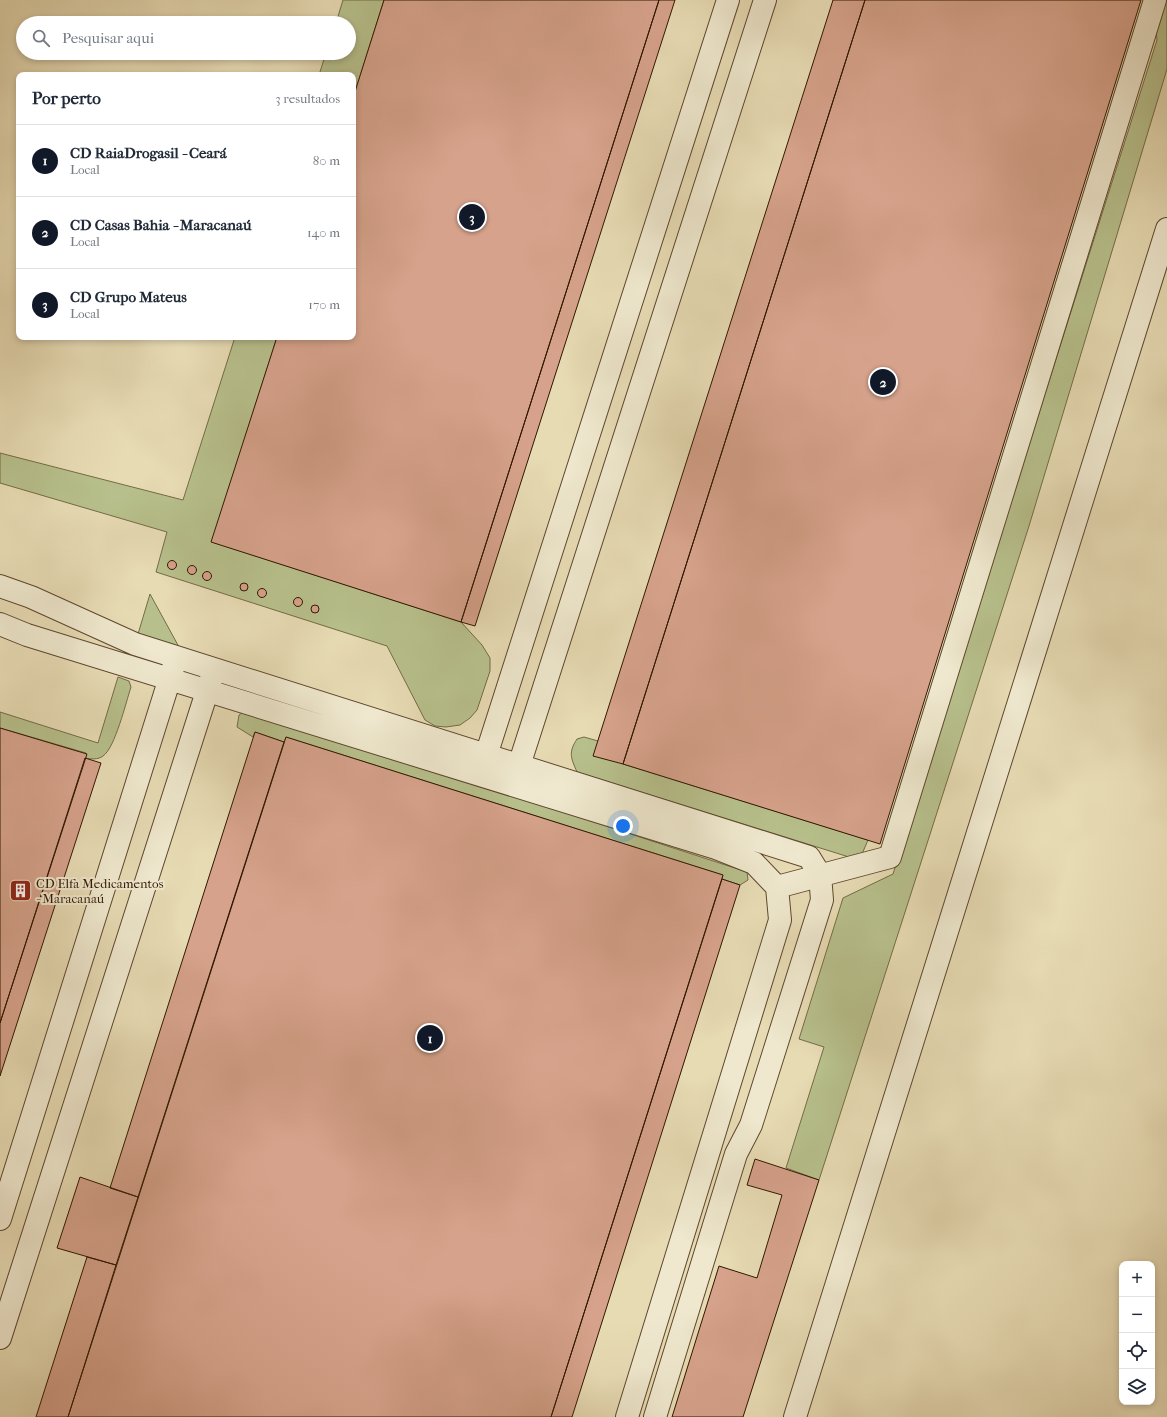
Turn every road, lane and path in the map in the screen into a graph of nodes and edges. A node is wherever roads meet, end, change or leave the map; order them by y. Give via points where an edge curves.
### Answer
1 (728, 0) edge
2 (765, 0) edge
3 (1155, 0) edge
4 (1167, 230) edge
5 (0, 586) edge
6 (0, 624) edge
7 (176, 657) junction
8 (214, 669) junction
9 (170, 679) junction
10 (208, 690) junction
11 (484, 765) junction
12 (516, 775) junction
13 (820, 875) junction
14 (777, 887) junction
15 (0, 1219) edge
16 (0, 1338) edge
17 (627, 1417) edge
18 (655, 1417) edge
19 (795, 1417) edge

1 - 11 lane
2 - 12 lane
3 - 13 lane via 890,856
4 - 19 lane
5 - 7 lane via 31,597 135,644
6 - 9 lane via 27,635
7 - 8 lane
7 - 9 lane
8 - 10 lane
8 - 11 lane
9 - 10 lane
9 - 15 lane
10 - 11 lane
10 - 16 lane
11 - 12 lane
12 - 13 lane via 809,856
12 - 14 lane via 754,863
13 - 14 lane
13 - 18 lane via 822,900 750,1125 736,1154
14 - 17 lane via 780,920

